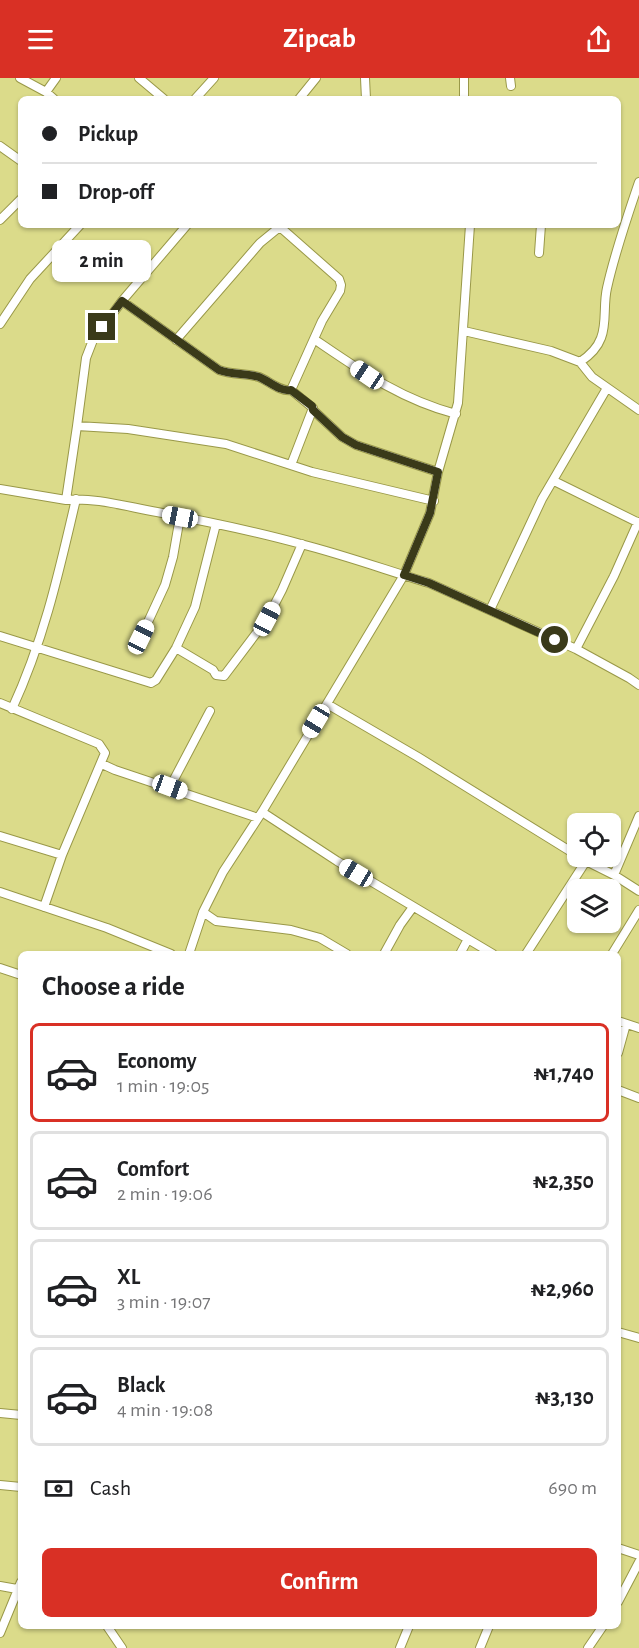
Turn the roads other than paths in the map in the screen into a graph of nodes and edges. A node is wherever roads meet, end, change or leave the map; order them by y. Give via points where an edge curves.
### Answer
1 (20, 78) edge
2 (56, 78) edge
3 (139, 78) edge
4 (214, 78) edge
5 (316, 78) edge
6 (365, 78) edge
7 (464, 78) edge
8 (46, 92) junction
9 (51, 96) edge
10 (160, 96) edge
11 (199, 96) edge
12 (301, 96) edge
13 (366, 96) edge
14 (464, 96) edge
15 (0, 146) edge
16 (18, 158) edge
17 (639, 182) edge
18 (18, 202) edge
19 (0, 220) edge
20 (78, 228) edge
21 (184, 228) edge
22 (279, 228) edge
23 (283, 228) edge
24 (470, 228) edge
25 (541, 228) edge
26 (539, 253) dead end
27 (122, 301) junction
28 (0, 324) edge
29 (464, 331) junction
30 (314, 339) junction
31 (176, 340) junction
32 (580, 362) junction
33 (607, 388) junction
34 (291, 390) junction
35 (313, 410) junction
36 (639, 410) edge
37 (456, 414) junction
38 (77, 426) junction
39 (291, 465) junction
40 (438, 472) junction
41 (554, 481) junction
42 (0, 489) edge
43 (76, 499) junction
44 (66, 500) junction
45 (434, 501) junction
46 (180, 517) junction
47 (638, 523) edge
48 (216, 524) junction
49 (302, 544) junction
50 (404, 575) junction
51 (490, 610) junction
52 (0, 636) edge
53 (141, 637) dead end
54 (39, 647) junction
55 (176, 648) junction
56 (576, 649) junction
57 (639, 685) edge
58 (0, 703) edge
59 (327, 704) junction
60 (12, 709) junction
61 (210, 711) dead end
62 (102, 764) junction
63 (170, 787) junction
64 (260, 815) junction
65 (639, 816) edge
66 (0, 836) edge
67 (567, 850) edge
68 (62, 855) junction
69 (575, 867) edge
70 (599, 867) edge
71 (614, 874) junction
72 (639, 891) edge
73 (0, 892) edge
74 (44, 907) junction
75 (413, 907) junction
76 (639, 910) edge
77 (203, 912) junction
78 (468, 939) junction
79 (164, 951) edge
80 (190, 951) edge
81 (341, 951) edge
82 (386, 951) edge
83 (462, 951) edge
84 (488, 951) edge
85 (528, 951) edge
86 (614, 951) edge
87 (0, 968) edge
88 (18, 974) edge
89 (622, 1022) edge
90 (639, 1028) edge
91 (621, 1091) edge
92 (639, 1098) edge
93 (621, 1333) edge
94 (639, 1338) edge
95 (0, 1413) edge
96 (18, 1415) edge
97 (0, 1485) edge
98 (18, 1487) edge
99 (621, 1549) edge
100 (639, 1555) edge
101 (639, 1562) edge
102 (0, 1586) edge
103 (18, 1586) edge
104 (18, 1588) edge
105 (621, 1596) edge
106 (110, 1629) edge
107 (408, 1629) edge
108 (488, 1629) edge
109 (601, 1629) edge
110 (0, 1633) edge
111 (122, 1648) edge
112 (400, 1648) edge
113 (480, 1648) edge
114 (588, 1648) edge

1 - 8 street
2 - 8 street
3 - 10 street
4 - 11 street
5 - 12 street
6 - 13 street
7 - 14 street
8 - 9 street
15 - 16 street
17 - 32 street via 610,275 601,337
18 - 19 street
20 - 28 street via 30,279
21 - 27 street
22 - 31 street via 260,243
23 - 30 street via 341,285
24 - 29 street
25 - 26 street
27 - 31 street
27 - 38 street via 93,340 86,358
29 - 32 street via 551,351
29 - 37 street
30 - 34 street
30 - 37 street via 413,400
31 - 34 street via 219,370 257,377 285,391
32 - 33 street
33 - 36 street
33 - 41 street
34 - 35 street
35 - 39 street
35 - 40 street via 356,445
37 - 40 street
38 - 39 street via 128,429 226,444
38 - 44 street
39 - 45 street
40 - 45 street
41 - 47 street
41 - 51 street
42 - 44 street
43 - 44 street
43 - 46 street
43 - 54 street
45 - 50 street
46 - 48 street
46 - 53 street via 165,585
47 - 56 street
48 - 49 street
48 - 55 street via 195,607
49 - 50 street
49 - 55 street via 267,619 224,676 216,675
50 - 51 street
50 - 59 street
51 - 56 street
52 - 54 street
54 - 55 street via 151,683
54 - 60 street
56 - 57 street
58 - 60 street
59 - 64 street
59 - 67 street
60 - 62 street via 99,744 105,753
61 - 63 street
62 - 63 street
62 - 68 street
63 - 64 street
64 - 75 street
64 - 77 street via 223,872
65 - 71 street
66 - 68 street
68 - 74 street
69 - 85 street
70 - 71 street
71 - 72 street
73 - 74 street
74 - 79 street
75 - 78 street
75 - 82 street
76 - 86 street
77 - 80 street
77 - 81 street via 216,921 291,930 320,938
78 - 83 street
78 - 84 street
87 - 88 street
89 - 90 street
91 - 92 street
93 - 94 street
95 - 96 street
97 - 98 street
99 - 100 street
101 - 105 street
102 - 103 street
104 - 110 street
106 - 111 street
107 - 112 street
108 - 113 street
109 - 114 street

